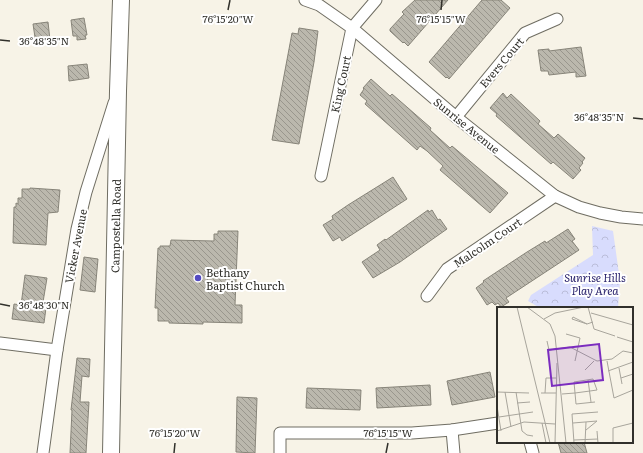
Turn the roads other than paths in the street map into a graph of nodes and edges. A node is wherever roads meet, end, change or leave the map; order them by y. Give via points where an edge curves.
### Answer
1 (121, 0) edge
2 (306, 0) edge
3 (376, 0) edge
4 (557, 19) dead end
5 (352, 28) junction
6 (118, 91) junction
7 (456, 117) junction
8 (321, 176) dead end
9 (555, 196) junction
10 (643, 220) edge
11 (427, 296) dead end
12 (0, 343) edge
13 (57, 350) junction
14 (497, 424) edge
15 (452, 430) junction
16 (530, 443) edge
17 (43, 453) edge
18 (111, 453) edge
19 (280, 453) edge
20 (454, 453) edge
21 (533, 453) edge

1 - 6 main road, Campostella Road
2 - 5 street, Sunrise Avenue via 319,5
3 - 5 street, King Court
4 - 7 street, Evers Court via 525,33
5 - 7 street, Sunrise Avenue
5 - 8 street, King Court
6 - 13 street, Vicker Avenue via 76,229
6 - 18 main road, Campostella Road
7 - 9 street, Sunrise Avenue
9 - 10 street, Sunrise Avenue via 600,213
9 - 11 street, Malcolm Court via 448,269
12 - 13 street
13 - 17 street, Vicker Avenue
14 - 15 street
15 - 19 street via 373,434 280,433
15 - 20 street
16 - 21 street

